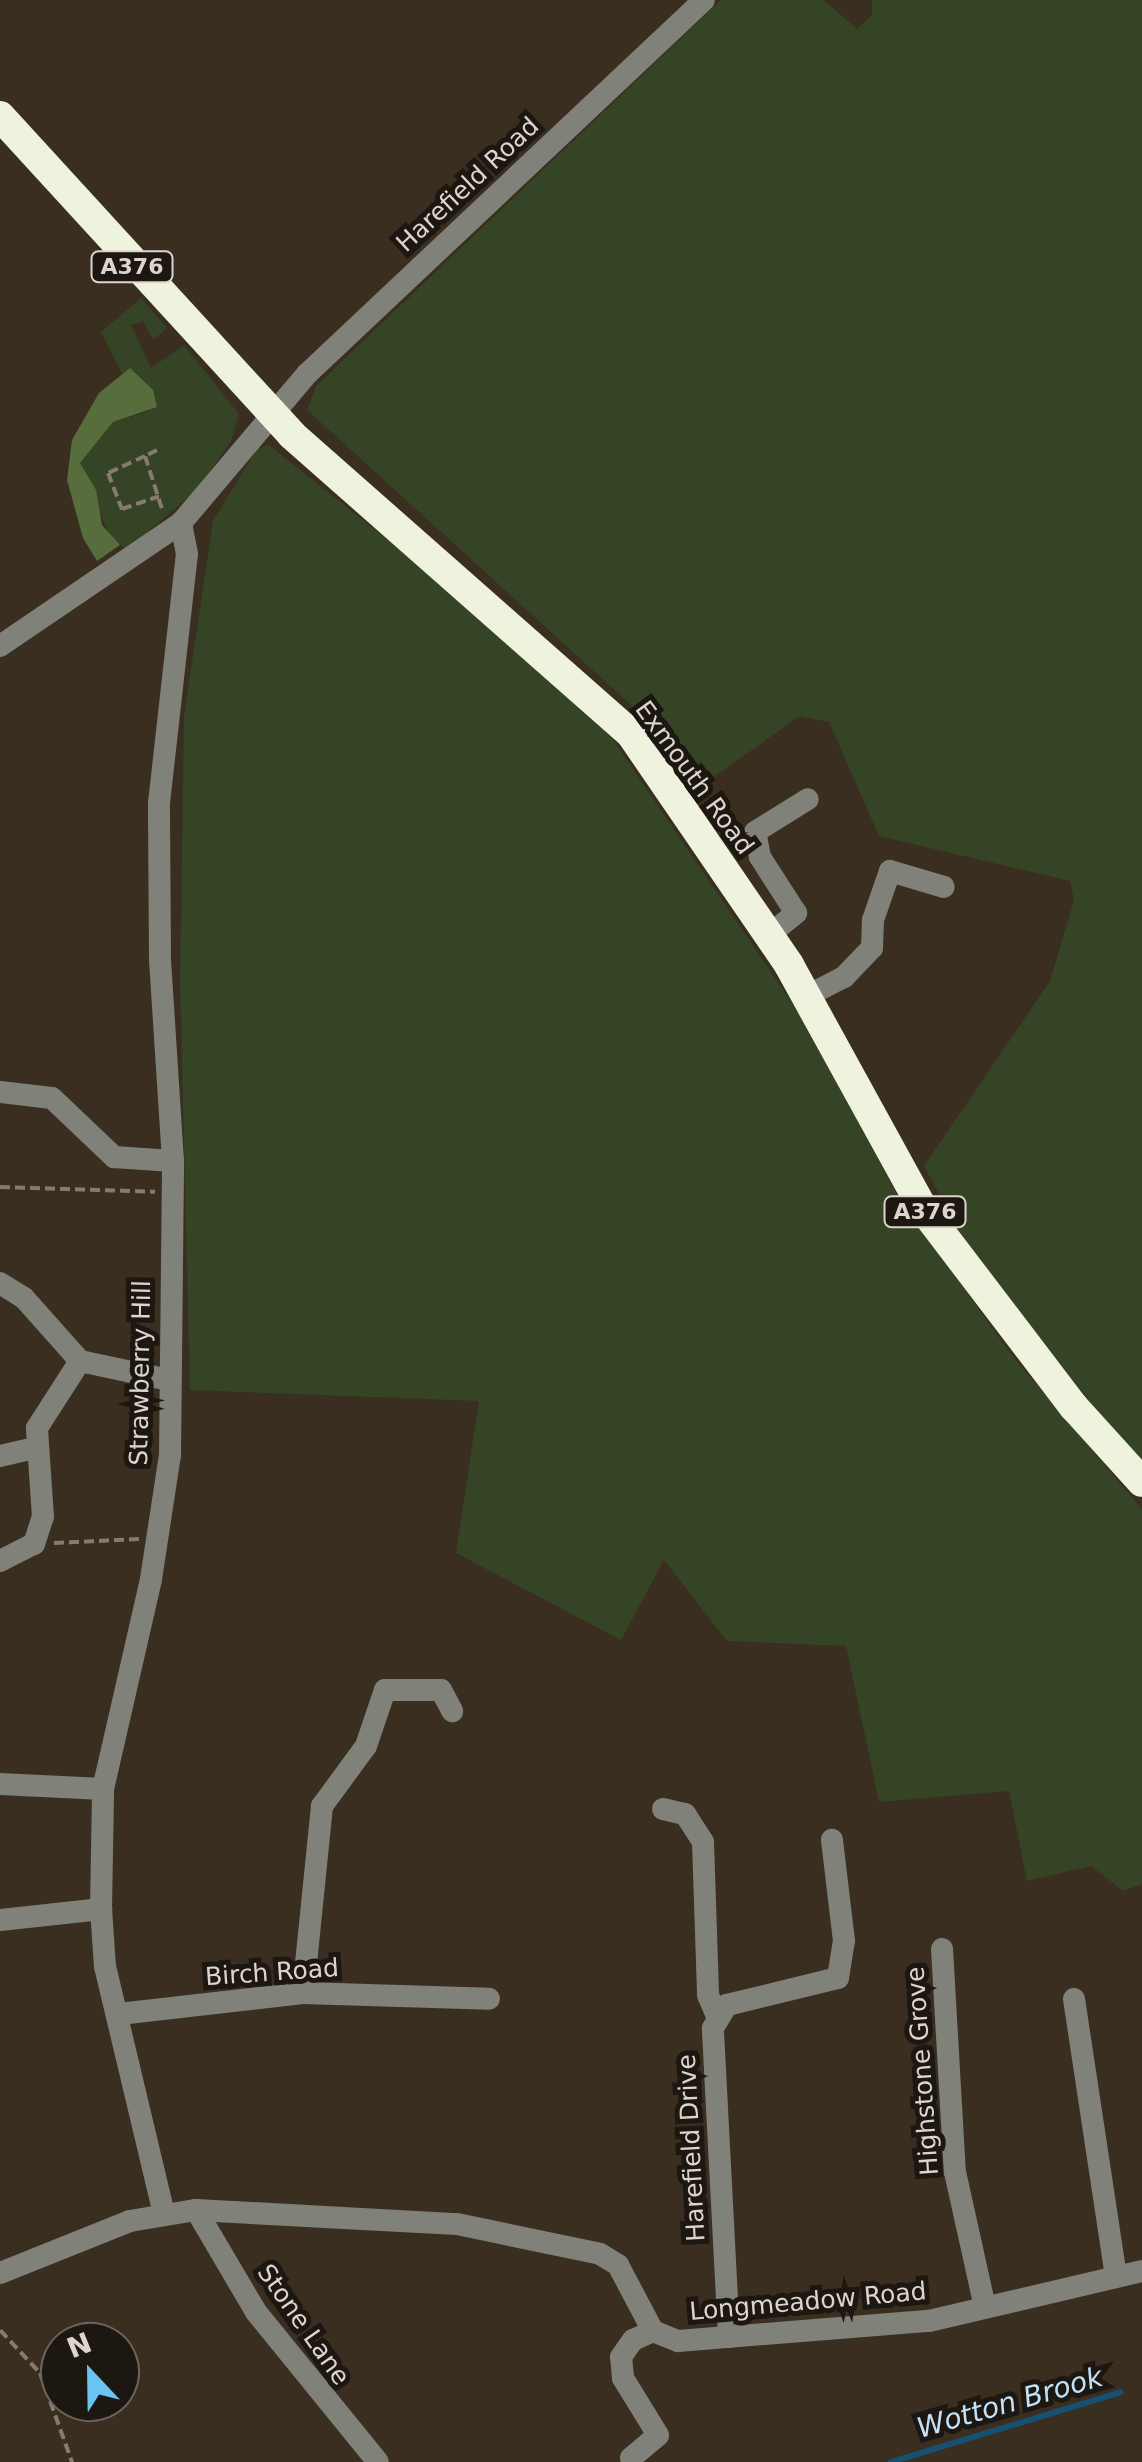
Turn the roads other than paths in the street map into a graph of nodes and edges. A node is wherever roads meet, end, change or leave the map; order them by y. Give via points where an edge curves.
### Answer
1 (704, 0) edge
2 (0, 116) edge
3 (271, 411) junction
4 (175, 527) junction
5 (0, 646) edge
6 (808, 798) dead end
7 (944, 887) dead end
8 (769, 936) junction
9 (807, 996) junction
10 (0, 1092) edge
11 (173, 1161) junction
12 (0, 1283) edge
13 (80, 1361) junction
14 (169, 1380) junction
15 (35, 1448) junction
16 (0, 1456) edge
17 (1142, 1482) edge
18 (0, 1562) edge
19 (452, 1711) dead end
20 (0, 1784) edge
21 (103, 1789) junction
22 (663, 1810) dead end
23 (832, 1840) dead end
24 (100, 1908) junction
25 (0, 1920) edge
26 (942, 1949) dead end
27 (303, 1994) junction
28 (489, 1999) dead end
29 (1074, 1999) dead end
30 (118, 2014) junction
31 (718, 2016) junction
32 (196, 2210) junction
33 (164, 2214) junction
34 (1142, 2271) edge
35 (0, 2273) edge
36 (1116, 2276) junction
37 (985, 2307) junction
38 (653, 2332) junction
39 (729, 2337) junction
40 (630, 2458) dead end
41 (378, 2462) edge

1 - 3 street, Harefield Road
2 - 3 highway, Exmouth Road / A376 via 133,269
3 - 4 street, Harefield Road
3 - 8 highway, Exmouth Road / A376 via 373,510 630,734
4 - 5 street, Harefield Road
4 - 11 street, Strawberry Hill via 187,554 159,803 160,958
6 - 8 street via 755,832 760,857 796,914
7 - 9 street via 890,870 873,920 872,948 844,977
8 - 9 highway, Exmouth Road / A376
9 - 17 highway, Exmouth Road / A376 via 922,1208 1074,1407
10 - 11 street via 52,1098 114,1156
11 - 14 street, Strawberry Hill
12 - 13 street via 24,1298
13 - 14 street
13 - 15 street via 50,1403
14 - 21 street, Strawberry Hill via 170,1454 158,1540
15 - 16 street
15 - 18 street via 43,1517 34,1544
19 - 27 street via 441,1690 384,1690 366,1746 322,1806
20 - 21 street
21 - 24 street, Strawberry Hill
22 - 31 street, Harefield Drive via 685,1814 703,1842 708,1994
23 - 31 street via 844,1942 838,1978 738,2002
24 - 25 street
24 - 30 street, Strawberry Hill
26 - 37 street, Highstone Grove via 955,2172
27 - 28 street, Birch Road
27 - 30 street, Birch Road
29 - 36 street
30 - 33 street, Strawberry Hill
31 - 39 street, Harefield Drive
32 - 33 street
32 - 38 street via 457,2224 580,2245 618,2264
32 - 41 street, Stone Lane via 256,2312
33 - 35 street
34 - 36 street, Longmeadow Road
36 - 37 street, Longmeadow Road
37 - 39 street, Longmeadow Road via 871,2329
38 - 39 street, Longmeadow Road via 678,2340
38 - 40 street via 633,2340 621,2357 623,2378 658,2435

